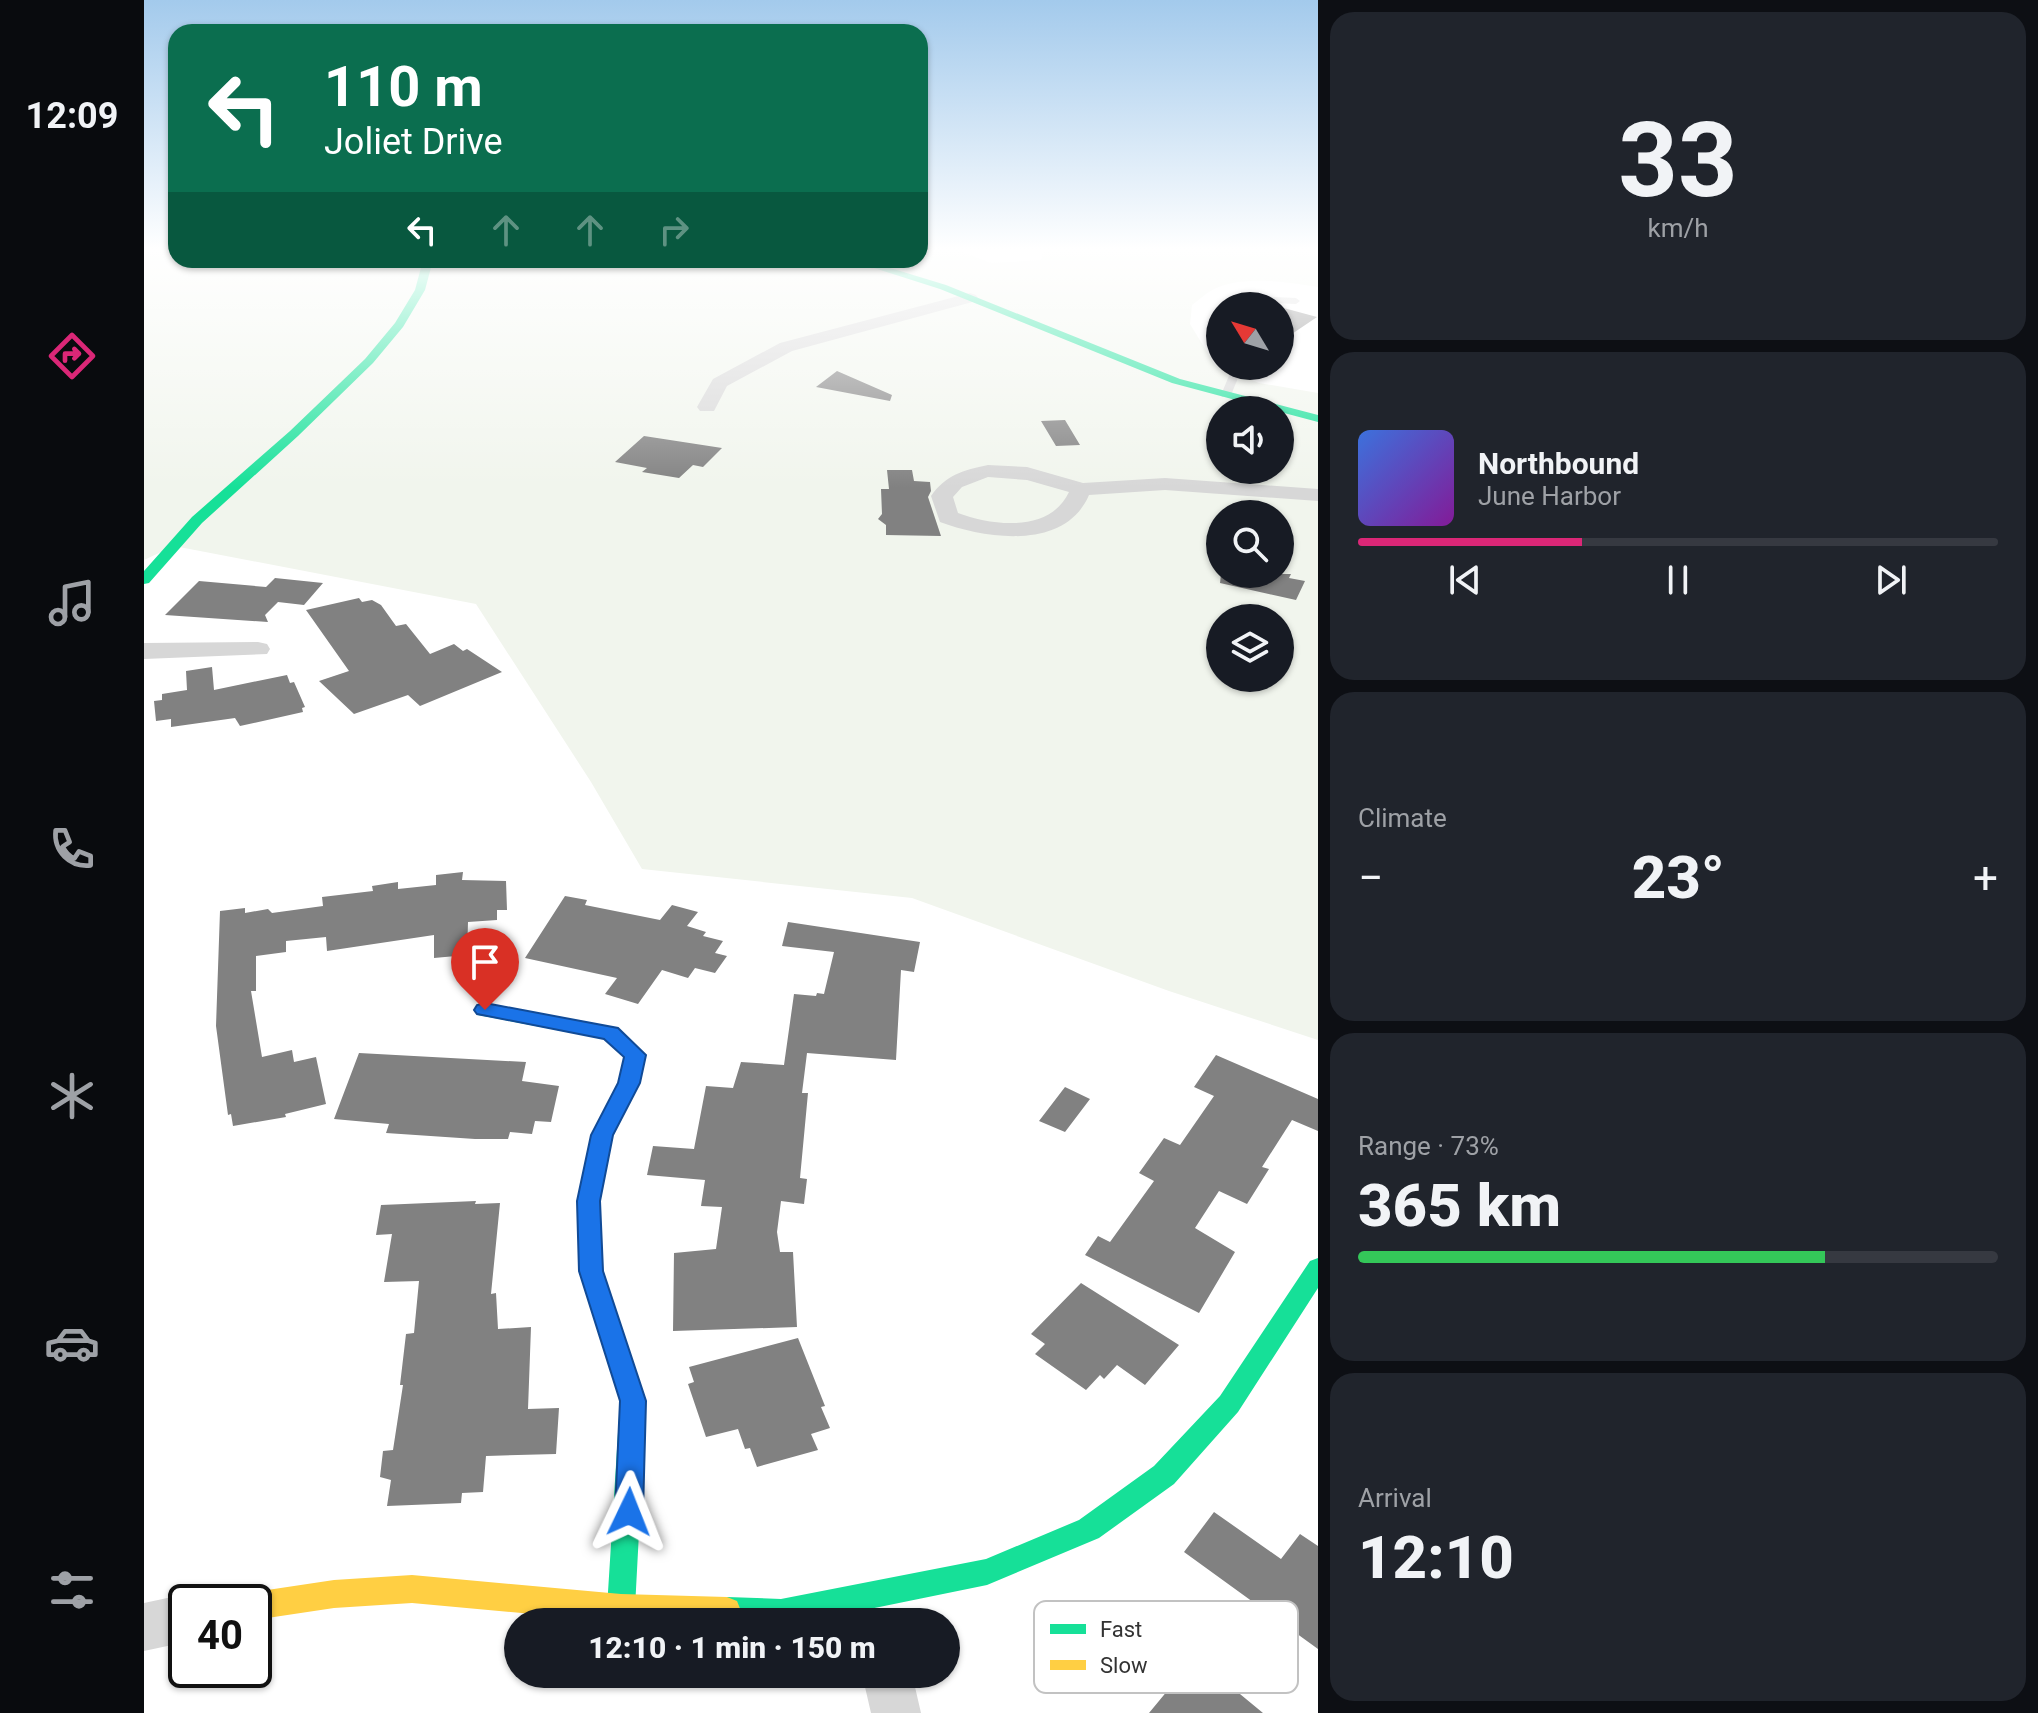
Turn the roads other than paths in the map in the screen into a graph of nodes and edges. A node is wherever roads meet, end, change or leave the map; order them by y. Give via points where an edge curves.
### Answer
1 (399, 328) edge
2 (858, 328) edge
3 (1043, 328) edge
4 (1232, 380) edge
5 (1226, 395) junction
6 (707, 407) dead end
7 (1318, 419) edge
8 (1081, 489) junction
9 (1318, 495) edge
10 (144, 580) edge
11 (258, 649) dead end
12 (144, 651) edge
13 (485, 1010) dead end
14 (1318, 1268) edge
15 (272, 1603) edge
16 (621, 1608) joint
17 (875, 1608) edge
18 (168, 1622) edge
19 (144, 1627) edge
20 (890, 1688) edge
21 (896, 1713) edge

1 - 10 street via 318,411 196,521
2 - 6 street via 786,347 720,383
3 - 5 street
4 - 5 lane
5 - 7 street
8 - 8 street via 1023,474 982,471 949,485 942,496 948,517 969,525 1038,528 1066,515
8 - 9 street via 1165,484
11 - 12 street
13 - 16 street via 610,1033 635,1055 629,1083 602,1135 588,1201 591,1271 633,1401
14 - 17 street via 1229,1404 1164,1475 1089,1529 987,1572
15 - 16 street via 412,1589
18 - 19 street
20 - 21 street

